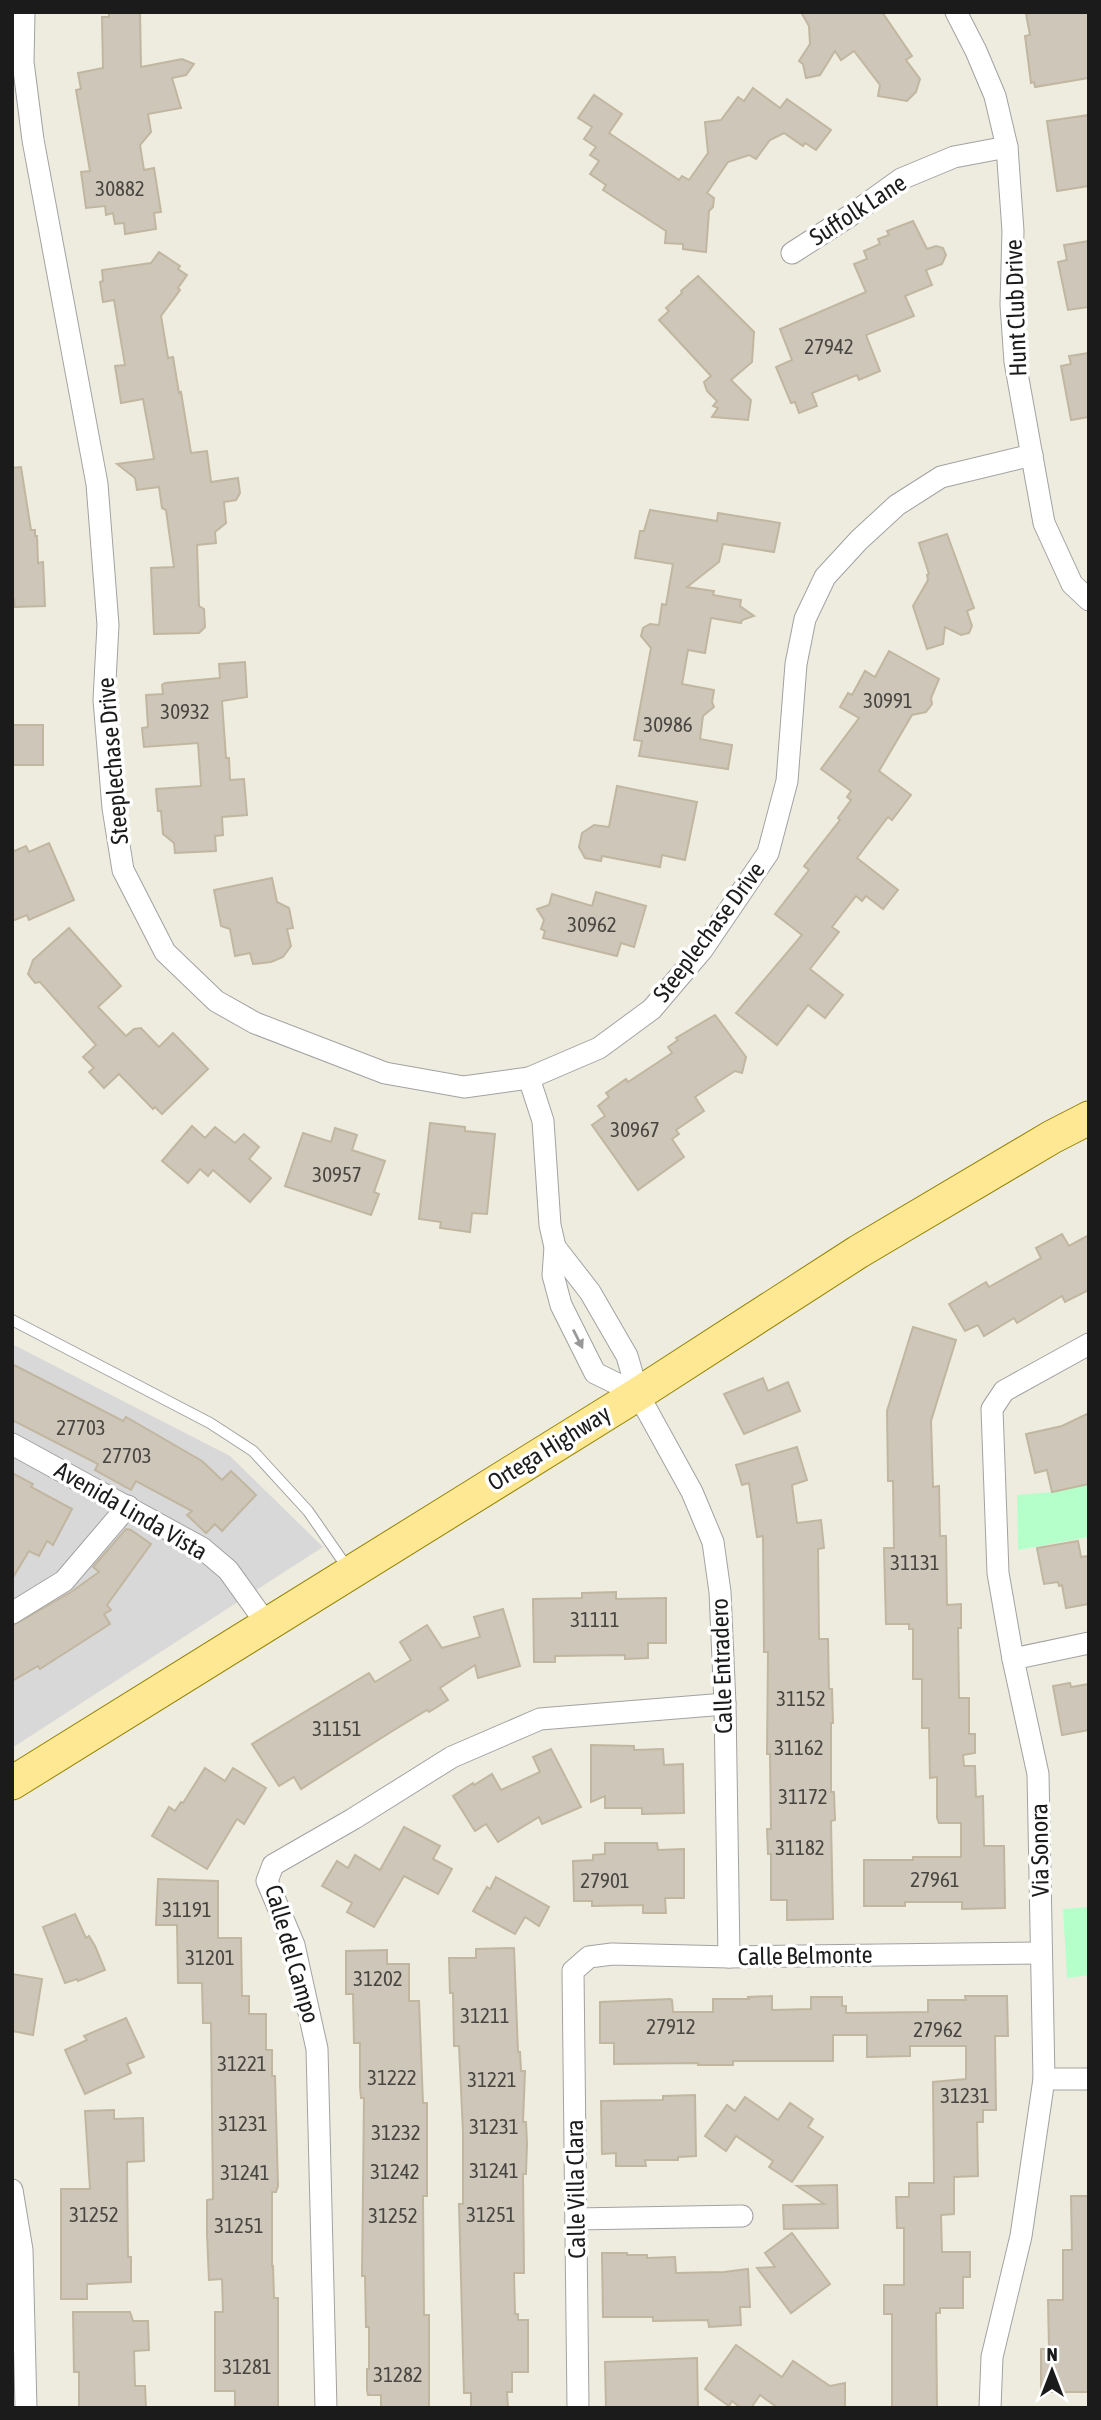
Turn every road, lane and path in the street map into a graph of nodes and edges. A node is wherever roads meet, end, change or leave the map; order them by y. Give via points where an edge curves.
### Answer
1 (24, 12) edge
2 (956, 12) edge
3 (1007, 147) junction
4 (792, 253) dead end
5 (1032, 454) junction
6 (1089, 600) edge
7 (529, 1077) junction
8 (1089, 1118) edge
9 (555, 1247) junction
10 (590, 1292) junction
11 (561, 1305) junction
12 (12, 1320) edge
13 (1089, 1344) edge
14 (638, 1394) junction
15 (12, 1444) edge
16 (128, 1506) junction
17 (350, 1572) junction
18 (12, 1614) edge
19 (266, 1623) junction
20 (1089, 1643) edge
21 (1013, 1659) junction
22 (725, 1704) junction
23 (12, 1783) edge
24 (1041, 1953) junction
25 (729, 1957) junction
26 (573, 1971) joint
27 (1044, 2079) junction
28 (1089, 2079) edge
29 (12, 2190) edge
30 (742, 2216) dead end
31 (576, 2219) junction
32 (26, 2408) edge
33 (326, 2408) edge
34 (578, 2408) edge
35 (990, 2408) edge

1 - 7 street, Steeplechase Drive via 23,62 33,140 97,484 108,625 104,699 123,870 165,953 216,1001 255,1023 385,1073 464,1087
2 - 3 street, Hunt Club Drive via 995,96
3 - 4 street, Suffolk Lane via 954,157 901,178
3 - 5 street, Hunt Club Drive via 1015,362
5 - 6 street, Hunt Club Drive via 1044,523 1072,583
5 - 7 street, Steeplechase Drive via 941,477 897,505 825,577 805,619 796,664 786,781 768,853 702,950 652,1009 599,1048
7 - 9 street, Calle Entradero via 543,1121
8 - 14 main road, Ortega Highway via 858,1252
9 - 10 street, Calle Entradero
9 - 11 street, Calle Entradero via 553,1275
10 - 11 street
10 - 14 street, Calle Entradero via 626,1356
11 -> 14 street, Calle Entradero via 596,1373
12 - 17 lane via 210,1423 253,1451 308,1511
13 - 21 street, Via Sonora via 1003,1391 992,1409 998,1573
14 - 17 main road, Ortega Highway
14 - 22 street, Calle Entradero via 692,1492 713,1542
15 - 16 street, Avenida Linda Vista
16 - 18 street via 64,1581
16 - 19 street, Avenida Linda Vista via 202,1548 228,1570
17 - 19 main road, Ortega Highway
19 - 23 main road, Ortega Highway
20 - 21 street
21 - 24 street, Via Sonora via 1038,1774
22 - 25 street, Calle Entradero
22 - 33 street, Calle del Campo via 540,1718 452,1757 273,1865 267,1881 294,1945 317,2049
24 - 25 street, Calle Belmonte
24 - 27 street, Via Sonora
25 - 26 street, Calle Belmonte via 612,1954 589,1957
26 - 31 street, Calle Villa Clara
27 - 28 street
27 - 35 street, Via Sonora via 1021,2236 992,2357
29 - 32 street via 22,2250
30 - 31 street
31 - 34 street, Calle Villa Clara

